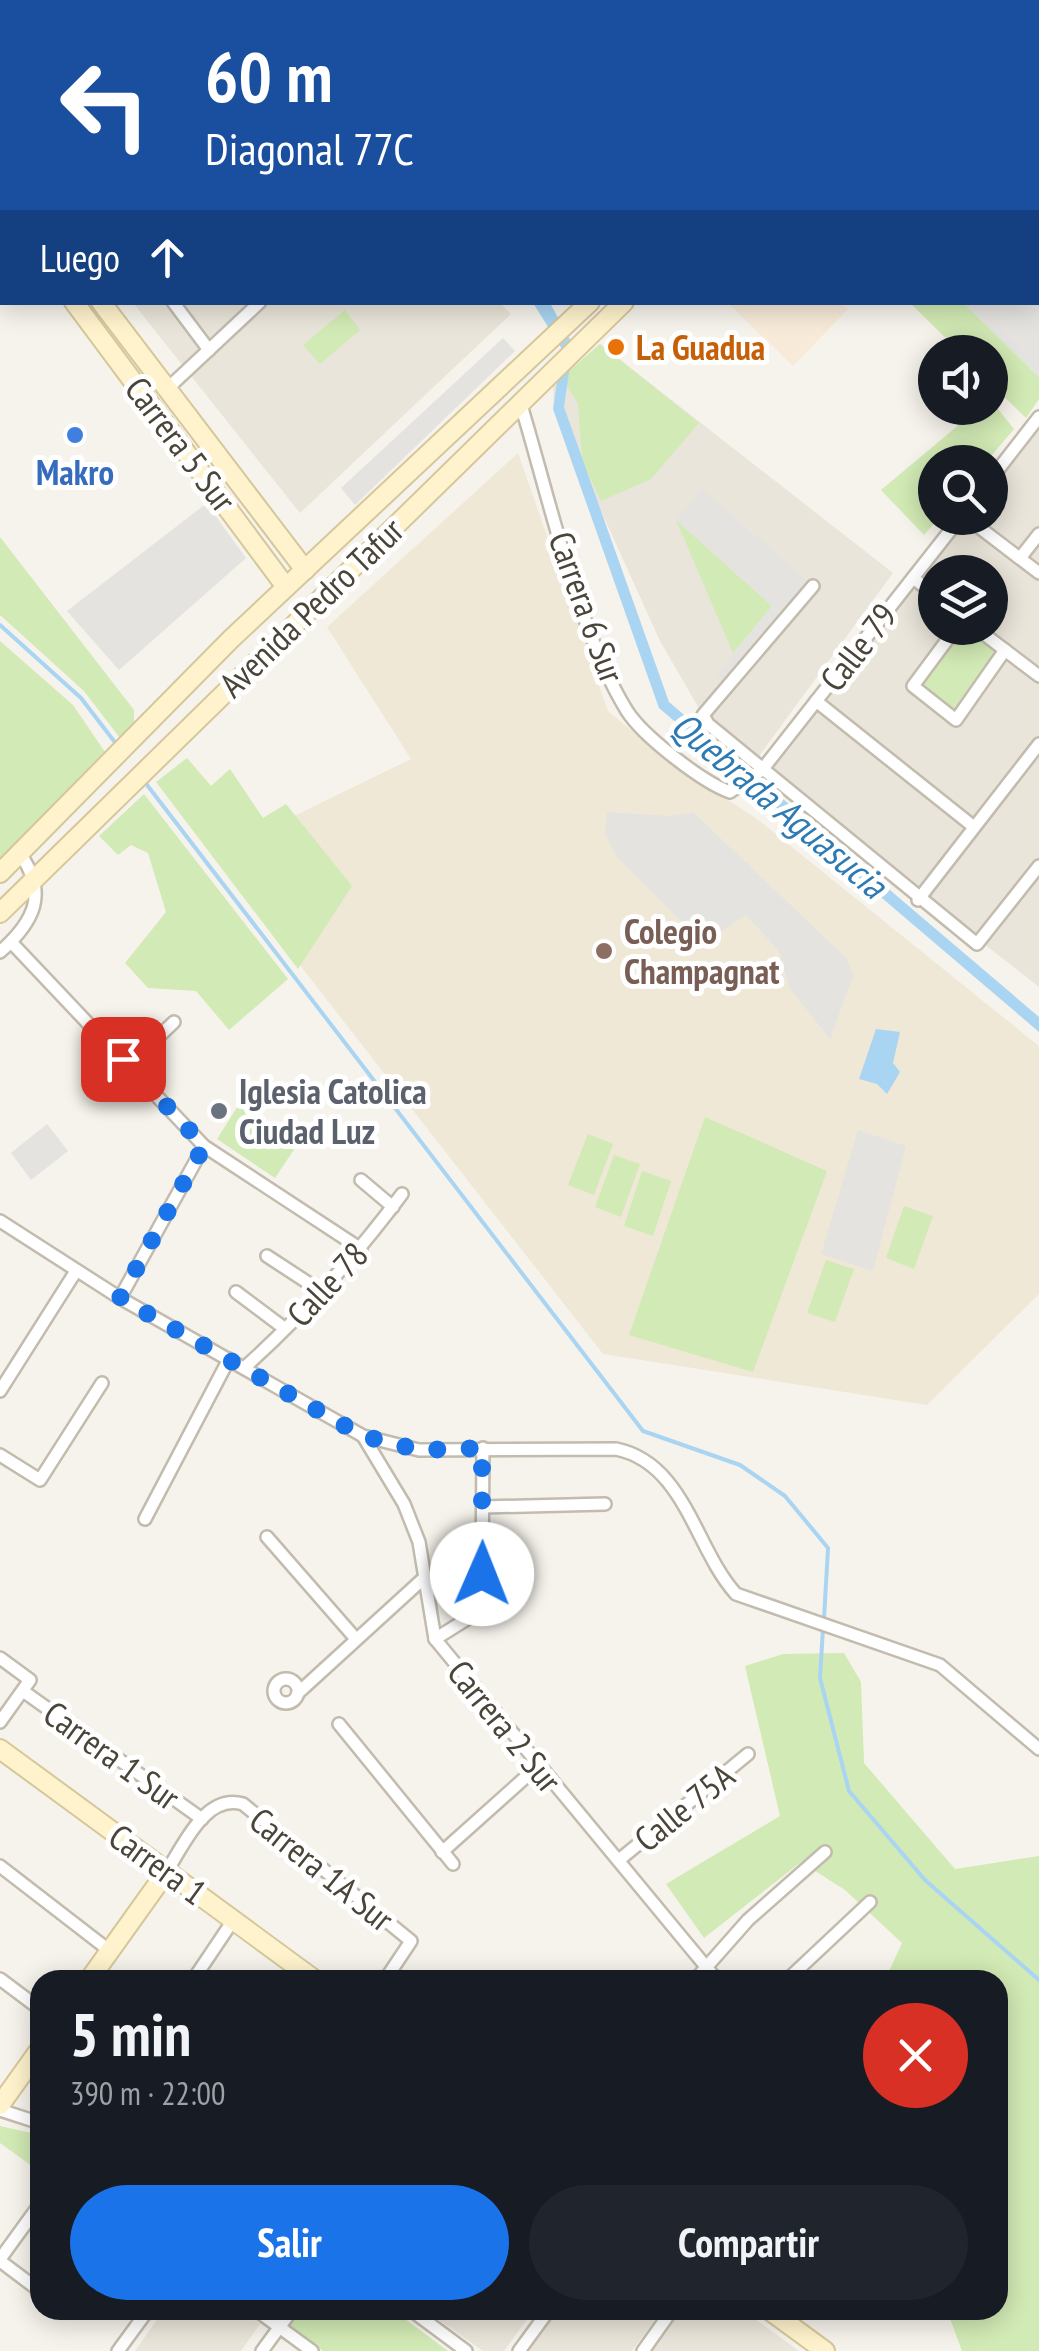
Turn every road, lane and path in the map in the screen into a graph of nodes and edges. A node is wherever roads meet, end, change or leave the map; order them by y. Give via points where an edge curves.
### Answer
1 (76, 305) edge
2 (103, 305) edge
3 (175, 305) edge
4 (257, 305) edge
5 (587, 305) edge
6 (621, 305) edge
7 (209, 350) junction
8 (166, 390) junction
9 (520, 406) junction
10 (1039, 417) edge
11 (1008, 457) edge
12 (1039, 534) edge
13 (950, 535) edge
14 (988, 535) edge
15 (1020, 558) junction
16 (306, 570) junction
17 (1039, 572) edge
18 (913, 578) junction
19 (918, 582) edge
20 (813, 586) dead end
21 (286, 587) junction
22 (944, 645) edge
23 (998, 645) edge
24 (1005, 650) junction
25 (1039, 676) edge
26 (816, 701) junction
27 (1039, 744) edge
28 (759, 774) junction
29 (974, 827) junction
30 (20, 854) junction
31 (1039, 866) edge
32 (0, 873) edge
33 (37, 878) junction
34 (918, 900) junction
35 (0, 913) edge
36 (11, 942) junction
37 (0, 952) edge
38 (174, 1022) dead end
39 (129, 1066) junction
40 (204, 1146) junction
41 (361, 1180) dead end
42 (402, 1194) dead end
43 (393, 1207) junction
44 (0, 1222) edge
45 (361, 1249) junction
46 (267, 1256) dead end
47 (76, 1271) junction
48 (236, 1292) dead end
49 (322, 1292) junction
50 (120, 1298) junction
51 (284, 1328) junction
52 (229, 1359) junction
53 (244, 1368) junction
54 (102, 1383) dead end
55 (0, 1390) edge
56 (363, 1436) junction
57 (482, 1448) junction
58 (0, 1455) edge
59 (605, 1504) dead end
60 (483, 1507) junction
61 (144, 1519) dead end
62 (267, 1537) dead end
63 (482, 1574) dead end
64 (424, 1578) junction
65 (499, 1598) dead end
66 (356, 1639) junction
67 (435, 1639) junction
68 (0, 1658) edge
69 (27, 1685) junction
70 (298, 1693) junction
71 (0, 1722) edge
72 (339, 1724) dead end
73 (0, 1749) edge
74 (1039, 1750) edge
75 (748, 1754) dead end
76 (537, 1767) junction
77 (202, 1819) junction
78 (442, 1852) junction
79 (826, 1852) dead end
80 (618, 1860) junction
81 (453, 1864) dead end
82 (0, 1866) edge
83 (167, 1870) junction
84 (870, 1902) dead end
85 (234, 1919) junction
86 (110, 1950) junction
87 (706, 1968) joint
88 (96, 1970) edge
89 (199, 1970) edge
90 (302, 1970) edge
91 (392, 1970) edge
92 (798, 1970) edge
93 (0, 1978) edge
94 (30, 2000) edge
95 (30, 2062) edge
96 (2, 2099) edge
97 (24, 2116) junction
98 (30, 2119) edge
99 (30, 2218) edge
100 (0, 2260) edge
101 (30, 2283) edge
102 (141, 2320) edge
103 (270, 2320) edge
104 (285, 2320) edge
105 (424, 2320) edge
106 (542, 2320) edge
107 (665, 2320) edge
108 (783, 2320) edge
109 (280, 2327) junction
110 (118, 2351) edge
111 (262, 2351) edge
112 (312, 2351) edge
113 (466, 2351) edge
114 (519, 2351) edge
115 (642, 2351) edge
116 (825, 2351) edge

1 - 21 main road, Carrera 5 Sur
2 - 8 main road, Carrera 5 Sur
3 - 7 street
4 - 7 street
5 - 16 main road, Avenida Pedro Tafur
6 - 9 main road, Avenida Pedro Tafur
7 - 8 street
8 - 16 main road, Carrera 5 Sur
9 - 28 street, Carrera 6 Sur via 584,612 630,716 710,784 730,792
9 - 33 main road, Avenida Pedro Tafur
10 - 11 street
12 - 15 street
13 - 18 street, Calle 79
14 - 15 street
15 - 17 street
16 - 21 main road, Avenida Pedro Tafur
18 - 19 street
18 - 26 street, Calle 79
20 - 28 street via 703,715
21 - 30 main road, Avenida Pedro Tafur
22 - 24 street via 914,686 956,720
23 - 24 street
24 - 25 street
26 - 28 street, Calle 79
26 - 29 street
27 - 29 street
28 - 34 street
29 - 34 street
30 - 32 main road, Avenida Pedro Tafur
30 - 33 street
31 - 34 street via 977,944
33 - 35 main road, Avenida Pedro Tafur
33 - 36 street via 32,914
36 - 37 street
36 - 39 street
38 - 39 street
39 - 40 street
40 - 45 street
40 - 50 street
41 - 43 street
42 - 43 street, Calle 78
43 - 45 street, Calle 78
44 - 47 street
45 - 49 street, Calle 78
46 - 49 street
47 - 50 street
47 - 55 street
48 - 51 street
49 - 51 street, Calle 78
50 - 52 street
51 - 53 street, Calle 78
52 - 53 street
52 - 61 street
53 - 56 street
54 - 58 street via 40,1480
56 - 57 street via 419,1450
56 - 64 street, Carrera 2 Sur via 404,1504
57 - 60 street
57 - 74 street via 631,1452 645,1458 696,1521 736,1594 940,1665
59 - 60 street
60 - 63 street
62 - 66 street
64 - 66 street
64 - 67 street, Carrera 2 Sur
65 - 67 street
66 - 70 street
67 - 76 street, Carrera 2 Sur
68 - 69 street
69 - 71 street
69 - 77 street, Carrera 1 Sur
70 - 70 street via 288,1703 269,1699 284,1679
72 - 78 street
73 - 83 main road, Carrera 1
75 - 80 street, Calle 75A
76 - 78 street
76 - 80 street, Carrera 2 Sur
77 - 83 street
77 - 91 street, Carrera 1A Sur via 218,1804 243,1804 411,1942
78 - 81 street
79 - 87 street via 748,1920
80 - 87 street, Carrera 2 Sur
82 - 86 street
83 - 85 main road, Carrera 1
83 - 86 main road
84 - 92 street
85 - 89 street
85 - 90 main road, Carrera 1
86 - 88 main road
93 - 94 street
95 - 96 main road
96 - 97 street
96 - 97 street
97 - 98 street
99 - 100 street
100 - 101 street
102 - 110 street
103 - 109 street
104 - 109 street
105 - 113 street
106 - 114 street
107 - 115 street
108 - 116 main road
109 - 111 street
109 - 112 street

